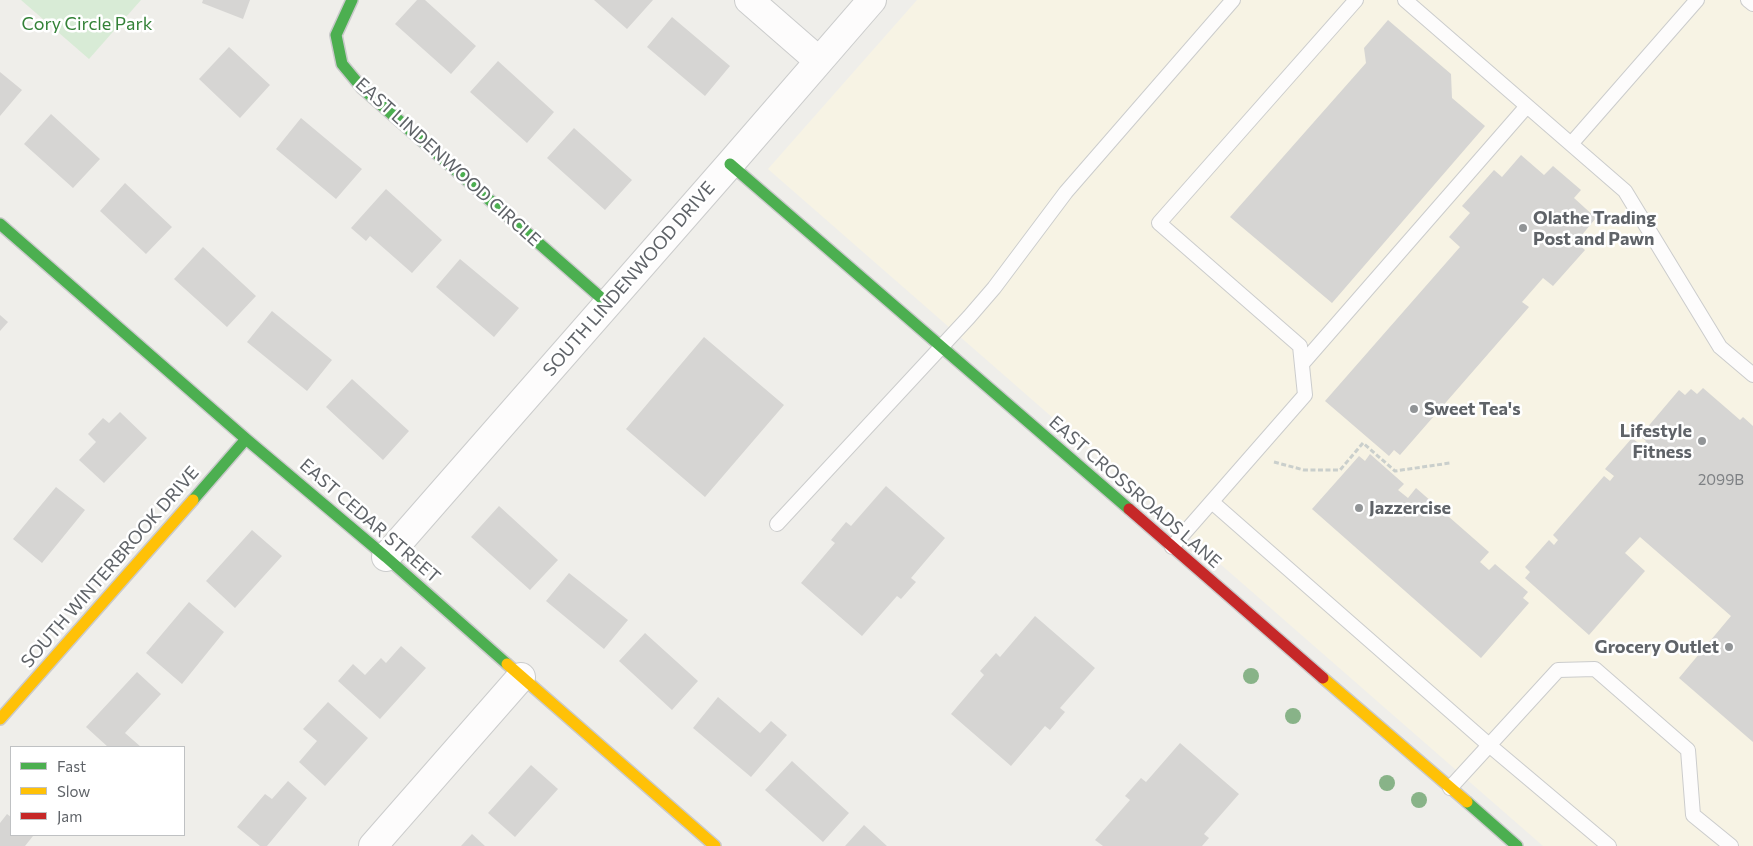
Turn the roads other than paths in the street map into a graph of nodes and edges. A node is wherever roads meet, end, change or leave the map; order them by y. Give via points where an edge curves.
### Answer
1 (352, 0) edge
2 (749, 0) edge
3 (872, 0) edge
4 (1233, 0) edge
5 (1356, 0) edge
6 (1405, 0) edge
7 (1697, 0) edge
8 (1748, 0) edge
9 (1753, 4) edge
10 (819, 61) junction
11 (1527, 106) junction
12 (1571, 144) junction
13 (730, 164) junction
14 (0, 224) edge
15 (607, 303) junction
16 (942, 348) junction
17 (1302, 364) junction
18 (1753, 375) edge
19 (246, 439) junction
20 (1212, 502) junction
21 (777, 524) dead end
22 (1172, 547) junction
23 (386, 557) junction
24 (521, 677) junction
25 (0, 719) edge
26 (1489, 745) junction
27 (1450, 788) junction
28 (373, 846) edge
29 (715, 846) edge
30 (1517, 846) edge
31 (1609, 846) edge
32 (1731, 846) edge

1 - 15 street, EAST LINDENWOOD CIRCLE via 336,35 342,64 362,88
2 - 10 street
3 - 10 street, SOUTH LINDENWOOD DRIVE
4 - 16 lane via 1066,192 994,288
5 - 17 lane via 1160,223 1300,346
6 - 11 lane
7 - 12 lane
8 - 9 lane
10 - 13 street, SOUTH LINDENWOOD DRIVE
11 - 12 lane
11 - 17 lane
12 - 18 lane via 1625,191 1720,347
13 - 15 street, SOUTH LINDENWOOD DRIVE
13 - 16 street, EAST CROSSROADS LANE
14 - 19 street, EAST CEDAR STREET
15 - 23 street, SOUTH LINDENWOOD DRIVE
16 - 21 lane
16 - 22 street, EAST CROSSROADS LANE
17 - 20 lane via 1305,395
19 - 23 street, EAST CEDAR STREET
19 - 25 street, SOUTH WINTERBROOK DRIVE
20 - 22 lane
20 - 26 lane
22 - 27 street, EAST CROSSROADS LANE
23 - 24 street, EAST CEDAR STREET
24 - 28 street
24 - 29 street, EAST CEDAR STREET
26 - 27 lane
26 - 31 lane
26 - 32 lane via 1558,670 1595,669 1688,750 1693,815
27 - 30 street, EAST CROSSROADS LANE

